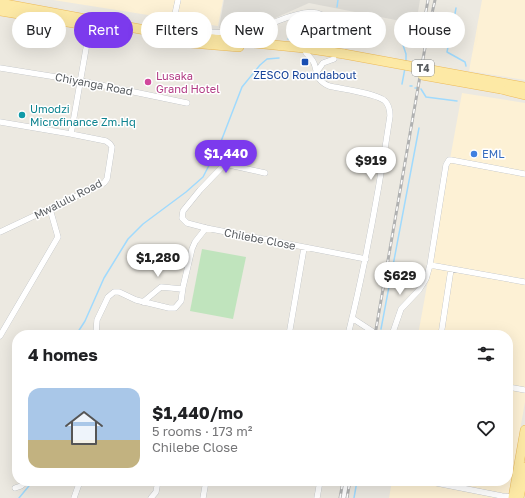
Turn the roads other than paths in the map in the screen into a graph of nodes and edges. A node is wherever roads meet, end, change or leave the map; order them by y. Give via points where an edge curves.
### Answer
1 (178, 0) edge
2 (0, 2) edge
3 (0, 11) edge
4 (296, 12) edge
5 (316, 12) edge
6 (286, 16) edge
7 (74, 23) edge
8 (133, 34) edge
9 (86, 48) edge
10 (310, 48) edge
11 (330, 48) edge
12 (305, 51) junction
13 (338, 56) junction
14 (0, 68) edge
15 (316, 73) junction
16 (81, 81) junction
17 (501, 86) junction
18 (525, 87) edge
19 (525, 95) edge
20 (187, 103) dead end
21 (0, 122) edge
22 (71, 134) junction
23 (265, 173) dead end
24 (525, 174) edge
25 (50, 209) junction
26 (206, 228) junction
27 (0, 232) edge
28 (304, 248) junction
29 (366, 259) junction
30 (430, 265) junction
31 (451, 269) junction
32 (525, 282) edge
33 (182, 289) junction
34 (143, 302) junction
35 (352, 318) junction
36 (96, 330) edge
37 (290, 330) edge
38 (349, 330) edge
39 (370, 330) edge
40 (394, 330) edge
41 (442, 330) edge
42 (0, 336) edge
43 (513, 388) edge
44 (525, 390) edge
45 (525, 430) edge
46 (525, 468) edge
47 (21, 486) edge
48 (78, 486) edge
49 (157, 486) edge
50 (205, 486) edge
51 (319, 486) edge
52 (345, 486) edge
53 (453, 486) edge
54 (15, 488) dead end
55 (74, 498) edge
56 (151, 498) edge
57 (203, 498) edge
58 (317, 498) edge
59 (343, 498) edge
60 (517, 498) edge

1 - 6 street via 176,21 184,27 223,33 245,34
2 - 12 main road, T4 via 172,34
3 - 7 main road, T4
4 - 5 street
8 - 12 main road, T4 via 191,44
9 - 16 street
10 - 12 street
11 - 13 street
12 - 13 main road, T4
12 - 15 street via 313,62
13 - 15 street via 323,63
13 - 17 main road, T4, bridge
14 - 16 street, Chiyanga Road
15 - 29 street via 321,81 329,86 379,97 390,110
16 - 20 street, Chiyanga Road
16 - 22 street
17 - 18 main road, T4
17 - 19 main road, T4
21 - 22 street
22 - 25 street, Mwalulu Road via 106,141 112,147 107,178 104,183
23 - 26 street, Chilebe Close via 225,164 183,211 182,218 187,223
24 - 30 street via 449,160 446,165
25 - 27 street, Mwalulu Road
25 - 42 street via 58,237
26 - 28 street, Chilebe Close
26 - 33 street via 193,245
28 - 29 street, Chilebe Close
28 - 37 street
29 - 35 street
30 - 31 street
30 - 40 street via 420,290 401,309
31 - 32 street
31 - 41 street
33 - 34 street via 161,287
33 - 34 street via 181,301 175,308
34 - 36 street via 119,292 112,293 97,320
35 - 38 street
35 - 39 street
43 - 44 street
45 - 60 main road
46 - 60 main road
47 - 54 street
48 - 55 street
49 - 56 street
50 - 57 street
51 - 58 street
52 - 59 street
53 - 60 street

